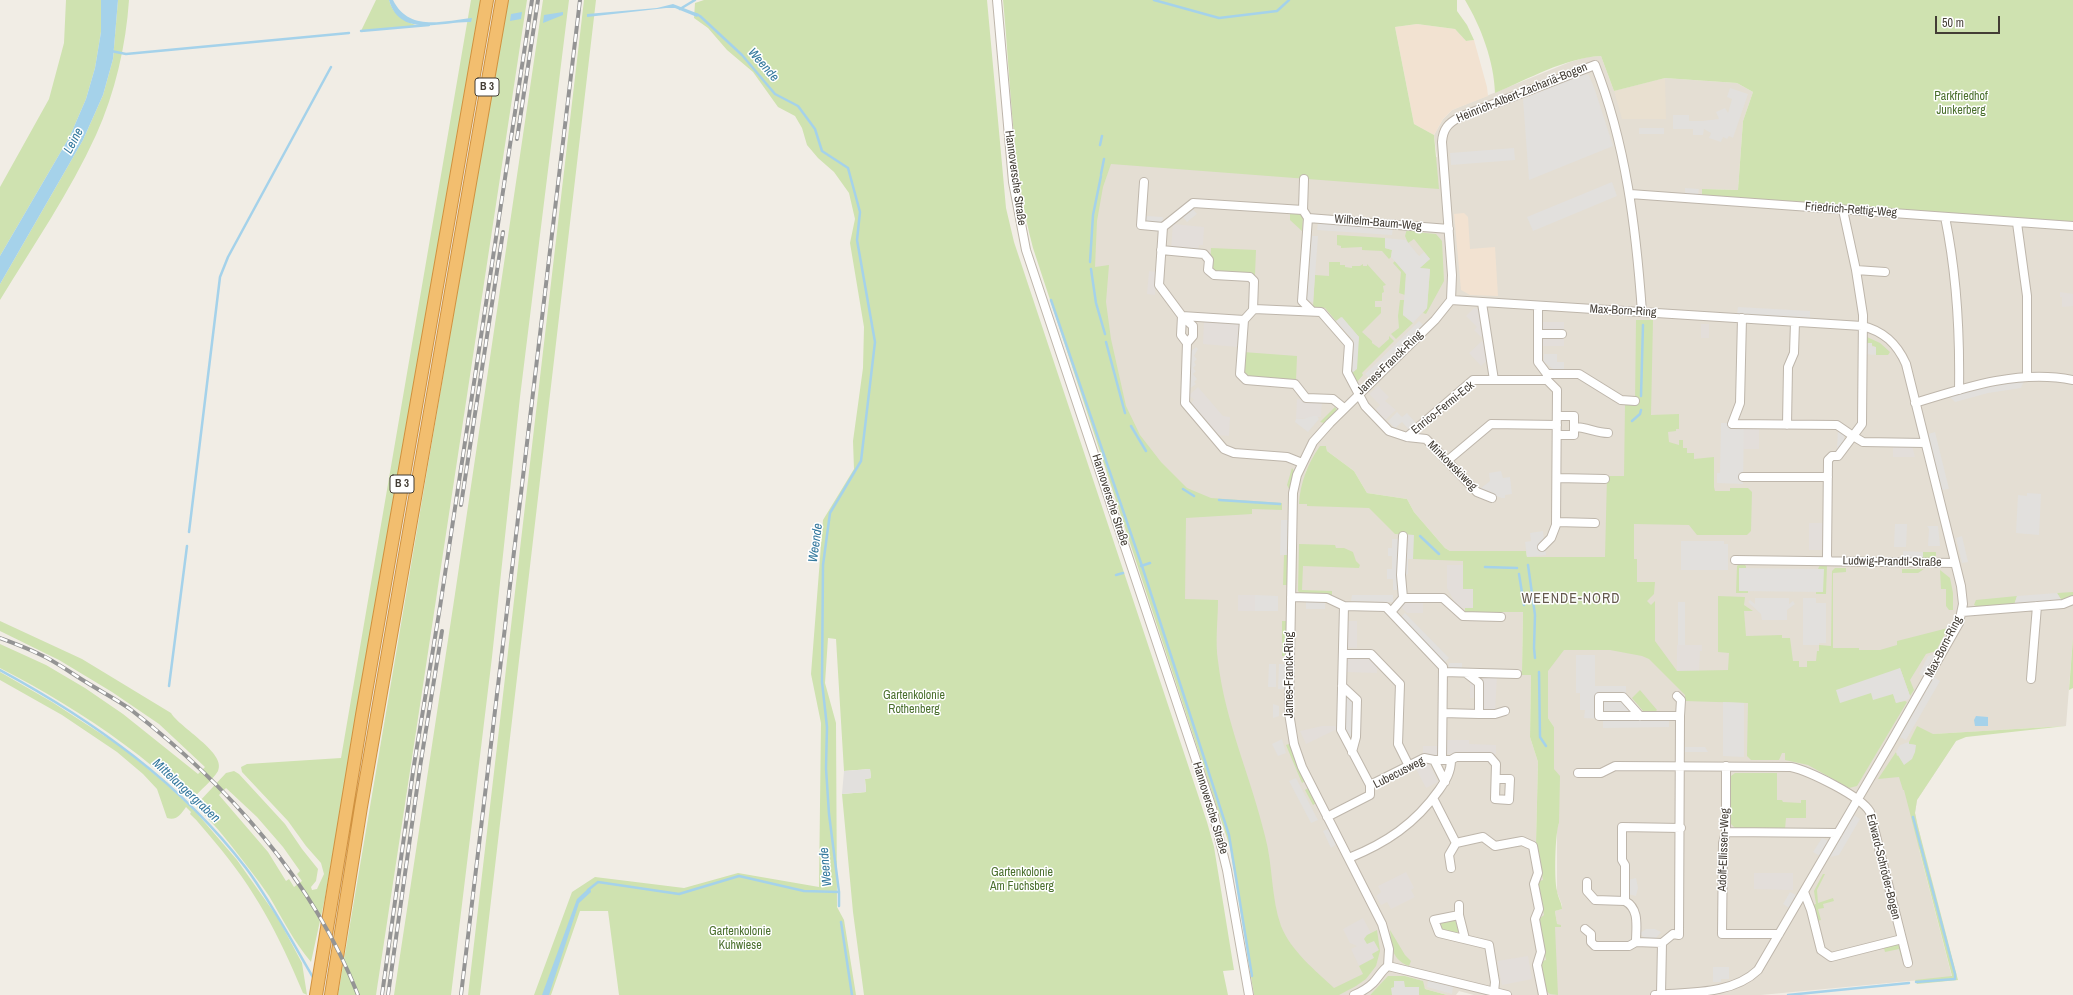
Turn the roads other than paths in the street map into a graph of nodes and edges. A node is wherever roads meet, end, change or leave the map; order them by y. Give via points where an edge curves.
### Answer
1 (487, 0) edge
2 (502, 0) edge
3 (997, 0) edge
4 (1304, 179) dead end
5 (1144, 182) dead end
6 (1630, 194) junction
7 (1303, 210) junction
8 (1842, 210) junction
9 (1945, 217) junction
10 (1308, 218) junction
11 (2017, 223) junction
12 (2073, 226) edge
13 (1163, 227) junction
14 (1449, 229) junction
15 (1161, 250) junction
16 (1856, 270) junction
17 (1885, 272) dead end
18 (1451, 300) junction
19 (1482, 303) junction
20 (1538, 306) junction
21 (1253, 310) junction
22 (1312, 311) junction
23 (1642, 312) junction
24 (1182, 316) junction
25 (1742, 318) junction
26 (1244, 320) junction
27 (1795, 322) junction
28 (1862, 326) junction
29 (1538, 334) junction
30 (1562, 334) dead end
31 (1187, 343) junction
32 (1492, 369) junction
33 (2027, 376) junction
34 (1547, 377) junction
35 (1480, 380) junction
36 (1494, 380) junction
37 (2073, 380) edge
38 (1959, 390) junction
39 (1358, 394) junction
40 (1635, 401) dead end
41 (1915, 403) junction
42 (1344, 408) junction
43 (1557, 416) junction
44 (1557, 425) junction
45 (1787, 425) junction
46 (1574, 427) junction
47 (1608, 433) dead end
48 (1557, 435) junction
49 (1853, 436) junction
50 (1407, 437) junction
51 (1925, 443) junction
52 (1447, 462) junction
53 (1302, 463) junction
54 (1743, 477) dead end
55 (1828, 477) junction
56 (1557, 478) junction
57 (1605, 479) dead end
58 (1492, 498) dead end
59 (1557, 522) junction
60 (1595, 523) dead end
61 (1403, 536) dead end
62 (1542, 547) dead end
63 (1735, 560) dead end
64 (1829, 561) junction
65 (1955, 563) junction
66 (1291, 597) junction
67 (1403, 598) junction
68 (2073, 600) edge
69 (1344, 606) junction
70 (2036, 606) junction
71 (1391, 612) junction
72 (1962, 612) junction
73 (1501, 617) dead end
74 (1344, 654) junction
75 (1443, 672) junction
76 (1466, 672) junction
77 (1517, 674) dead end
78 (2032, 679) dead end
79 (1342, 686) junction
80 (1677, 696) dead end
81 (1505, 711) dead end
82 (1442, 713) junction
83 (1479, 714) junction
84 (1640, 716) junction
85 (1680, 716) junction
86 (1400, 748) junction
87 (1352, 752) junction
88 (1424, 758) junction
89 (1438, 760) junction
90 (1451, 760) junction
91 (1409, 766) junction
92 (1681, 766) junction
93 (1726, 766) junction
94 (1578, 773) dead end
95 (1496, 779) dead end
96 (1445, 782) junction
97 (1370, 785) junction
98 (1433, 798) junction
99 (1858, 800) junction
100 (1328, 817) junction
101 (1681, 828) junction
102 (1726, 832) junction
103 (1838, 833) junction
104 (1456, 843) junction
105 (1349, 858) junction
106 (1451, 868) dead end
107 (1587, 882) dead end
108 (1804, 892) junction
109 (1625, 901) junction
110 (1459, 905) dead end
111 (1460, 915) junction
112 (1585, 929) dead end
113 (1779, 934) junction
114 (1465, 938) junction
115 (1902, 939) junction
116 (1636, 942) junction
117 (1662, 943) junction
118 (1908, 962) dead end
119 (1388, 966) junction
120 (1494, 992) junction
121 (332, 993) edge
122 (1662, 994) edge
123 (316, 995) edge
124 (1249, 995) edge
125 (1354, 995) edge
126 (1507, 995) edge
127 (1543, 995) edge
128 (1655, 995) edge

1 - 123 highway, B 3 via 363,707
2 - 121 highway, B 3 via 362,799
3 - 124 street, Hannoversche Straße via 1013,182 1026,250 1212,808 1227,870
4 - 7 street
5 - 13 street via 1141,225
6 - 8 street, Friedrich-Rettig-Weg
6 - 14 street, Heinrich-Albert-Zachariä-Bogen via 1616,129 1595,65 1449,123 1442,142
6 - 23 street, Heinrich-Albert-Zachariä-Bogen
7 - 10 street
7 - 13 street via 1193,203
8 - 9 street, Friedrich-Rettig-Weg
8 - 16 street
9 - 11 street, Friedrich-Rettig-Weg
9 - 38 street via 1959,307
10 - 14 street, Wilhelm-Baum-Weg
10 - 22 street via 1302,301
11 - 12 street, Friedrich-Rettig-Weg
11 - 33 street via 2027,296
13 - 15 street
14 - 18 street, Heinrich-Albert-Zachariä-Bogen
15 - 21 street via 1204,254 1209,260 1208,270 1214,275 1250,277 1254,281
15 - 24 street via 1159,285
16 - 17 street
16 - 28 street via 1863,315
18 - 19 street, Max-Born-Ring
18 - 39 street, James-Franck-Ring via 1435,320
19 - 20 street, Max-Born-Ring
19 - 32 street
20 - 23 street, Max-Born-Ring
20 - 29 street
21 - 22 street
21 - 26 street
22 - 39 street, Minkowskiweg via 1321,312 1349,344 1347,372
23 - 25 street, Max-Born-Ring
24 - 26 street
24 - 31 street via 1181,335
24 - 31 street via 1193,326 1193,336
25 - 27 street, Max-Born-Ring
25 - 45 street via 1740,403 1732,424
26 - 42 street via 1240,374 1246,380 1295,384 1306,398 1333,399
27 - 28 street, Max-Born-Ring
27 - 45 street via 1794,353 1788,367
28 - 41 street, Max-Born-Ring via 1884,335 1900,352 1906,364
28 - 49 street via 1862,424
29 - 30 street
29 - 34 street via 1538,362
31 - 53 street via 1185,403 1224,449 1234,453 1287,457
32 - 35 street, Enrico-Fermi-Eck
32 - 36 street
33 - 37 street
33 - 38 street
34 - 36 street, Enrico-Fermi-Eck
34 - 40 street, Enrico-Fermi-Eck via 1579,374 1622,400
34 - 43 street via 1557,390
35 - 36 street, Enrico-Fermi-Eck
35 - 50 street, Enrico-Fermi-Eck via 1473,380
38 - 41 street
39 - 42 street, James-Franck-Ring
39 - 50 street, Minkowskiweg via 1365,406 1389,431
41 - 51 street, Max-Born-Ring
42 - 53 street, James-Franck-Ring via 1313,442
43 - 44 street
43 - 46 street via 1574,416
44 - 48 street
44 - 52 street via 1491,424
45 - 49 street via 1837,426
46 - 47 street via 1586,427 1596,433
46 - 48 street via 1574,435
48 - 56 street
49 - 51 street via 1863,442
49 - 55 street, Ludwig-Prandtl-Straße via 1838,456 1832,456 1828,460
50 - 52 street, Minkowskiweg via 1426,439
51 - 65 street, Max-Born-Ring
52 - 58 street, Minkowskiweg via 1477,492
53 - 66 street, James-Franck-Ring via 1293,493
54 - 55 street
55 - 64 street, Ludwig-Prandtl-Straße via 1826,558
56 - 57 street
56 - 59 street
59 - 60 street
59 - 62 street via 1551,538
61 - 67 street
63 - 64 street, Ludwig-Prandtl-Straße
64 - 65 street, Ludwig-Prandtl-Straße
65 - 72 street, Max-Born-Ring via 1961,586
66 - 69 street via 1327,598
66 - 100 street, James-Franck-Ring via 1291,728 1302,767
67 - 71 street
67 - 73 street via 1443,598 1462,616
68 - 70 street via 2063,604
69 - 71 street via 1386,607
69 - 74 street
70 - 72 street
70 - 78 street
71 - 75 street via 1443,667
72 - 99 street, Max-Born-Ring via 1952,636
74 - 79 street
74 - 86 street via 1371,654 1400,684
75 - 76 street
75 - 82 street
76 - 77 street
76 - 83 street via 1479,683
79 - 87 street via 1341,730
79 - 87 street via 1356,700 1356,737
80 - 85 street via 1681,700
81 - 83 street
82 - 83 street
82 - 89 street
84 - 84 street via 1599,716 1599,697 1624,697
84 - 85 street
85 - 92 street
86 - 88 street via 1410,757
86 - 91 street
87 - 97 street
88 - 89 street, Lubecusweg
88 - 91 street, Lubecusweg
89 - 90 street, Lubecusweg
89 - 96 street
90 - 95 street, Lubecusweg via 1456,757 1490,757 1496,764
90 - 96 street via 1451,770
91 - 97 street, Lubecusweg
92 - 93 street
92 - 94 street via 1614,766 1601,773
92 - 101 street
93 - 99 street via 1802,769
93 - 102 street, Adolf-Ellissen-Weg
96 - 98 street
97 - 100 street, Lubecusweg via 1370,795
98 - 104 street
98 - 105 street via 1417,817 1399,832
99 - 103 street, Max-Born-Ring
99 - 115 street, Edward-Schröder-Bogen via 1866,805 1870,812
100 - 105 street, James-Franck-Ring
101 - 109 street via 1622,827
101 - 117 street via 1679,935 1672,934
102 - 103 street
102 - 113 street, Adolf-Ellissen-Weg via 1723,843 1722,934
103 - 108 street, Max-Born-Ring
104 - 106 street via 1449,855
104 - 127 street via 1483,837 1496,846 1522,841 1533,846 1538,874 1534,884 1539,909 1535,919 1541,952 1537,964
105 - 119 street, James-Franck-Ring via 1386,934 1389,949
107 - 109 street via 1587,891 1595,900
108 - 113 street, Max-Born-Ring
108 - 115 street via 1821,950 1832,957
109 - 116 street via 1636,912
110 - 111 street
111 - 114 street
111 - 114 street via 1434,920 1439,933
112 - 116 street via 1591,934 1591,942 1595,946 1629,946
113 - 122 street, Max-Born-Ring via 1758,970 1741,983 1724,988
114 - 120 street via 1489,945 1495,982
115 - 118 street, Edward-Schröder-Bogen
116 - 117 street
117 - 122 street
119 - 120 street
119 - 125 street via 1369,986
120 - 126 street
122 - 128 street, Max-Born-Ring

